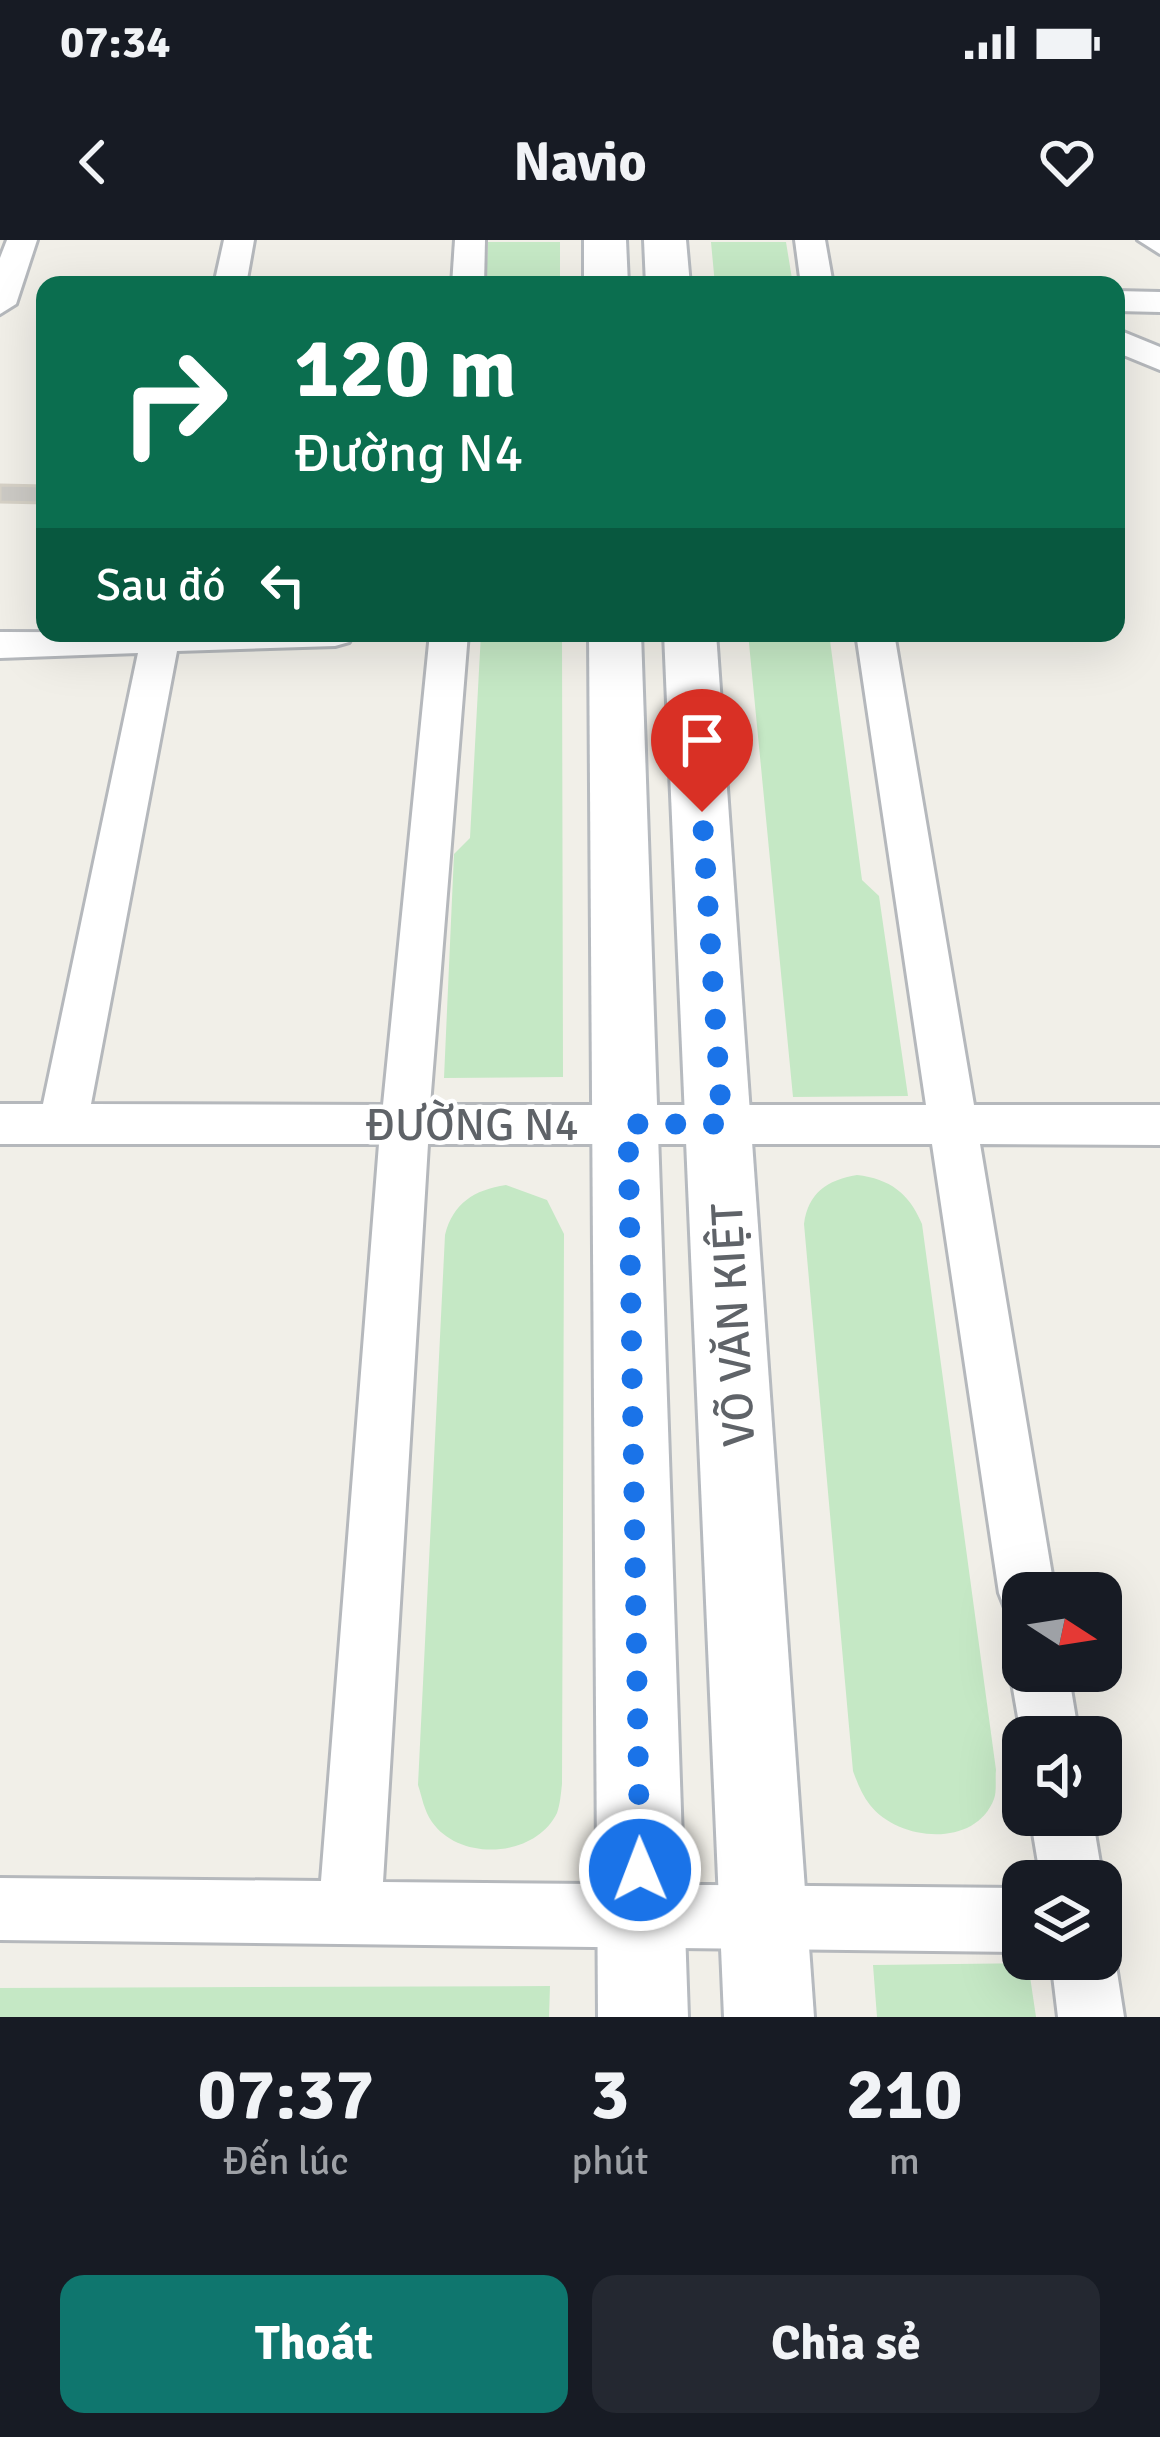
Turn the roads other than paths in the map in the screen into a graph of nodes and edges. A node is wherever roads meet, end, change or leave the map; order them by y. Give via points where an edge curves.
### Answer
1 (22, 240) edge
2 (239, 240) edge
3 (470, 240) edge
4 (605, 240) edge
5 (665, 240) edge
6 (810, 240) edge
7 (232, 276) edge
8 (468, 276) edge
9 (606, 276) edge
10 (667, 276) edge
11 (816, 276) edge
12 (1125, 301) edge
13 (1160, 302) edge
14 (0, 304) edge
15 (1125, 343) edge
16 (1160, 360) edge
17 (53, 642) edge
18 (159, 642) edge
19 (448, 642) edge
20 (615, 642) edge
21 (691, 642) edge
22 (876, 642) edge
23 (0, 645) edge
24 (0, 1124) edge
25 (64, 1124) junction
26 (405, 1124) junction
27 (628, 1124) junction
28 (722, 1124) junction
29 (956, 1124) junction
30 (1160, 1125) edge
31 (1025, 1572) edge
32 (0, 1910) edge
33 (350, 1913) junction
34 (640, 1917) junction
35 (762, 1918) junction
36 (1002, 1920) edge
37 (1086, 1980) edge
38 (643, 2017) edge
39 (769, 2017) edge
40 (1091, 2017) edge

1 - 14 street
2 - 7 street
3 - 8 street
4 - 9 main road
5 - 10 main road
6 - 11 street
12 - 13 street
15 - 16 street
17 - 23 street
18 - 25 street
19 - 26 street
20 - 27 main road
21 - 28 main road, VÕ VĂN KIỆT
22 - 29 street
24 - 25 street, ĐƯỜNG N4
25 - 26 street, ĐƯỜNG N4
26 - 27 street, ĐƯỜNG N4
26 - 33 street
27 - 28 street, ĐƯỜNG N4
27 - 34 main road
28 - 29 street, ĐƯỜNG N4
28 - 35 main road, VÕ VĂN KIỆT
29 - 30 street, ĐƯỜNG N4
29 - 31 street
32 - 33 street
33 - 34 street
34 - 35 street
34 - 38 main road
35 - 36 street
35 - 39 main road, VÕ VĂN KIỆT
37 - 40 street

